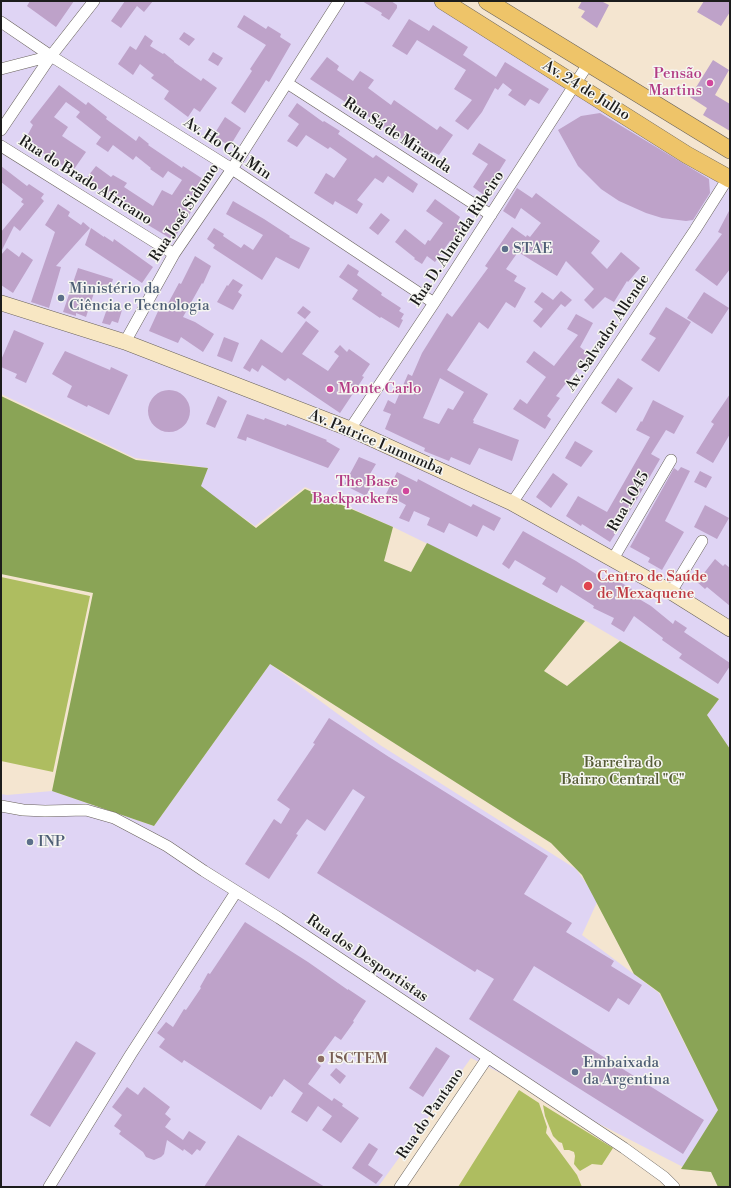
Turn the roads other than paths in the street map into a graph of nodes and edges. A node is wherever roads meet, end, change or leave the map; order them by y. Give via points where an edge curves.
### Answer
1 (94, 1) edge
2 (339, 1) edge
3 (443, 1) edge
4 (487, 1) edge
5 (1, 22) edge
6 (51, 56) junction
7 (588, 64) junction
8 (1, 69) edge
9 (287, 83) junction
10 (576, 84) junction
11 (1, 130) edge
12 (1, 146) edge
13 (730, 150) edge
14 (232, 169) junction
15 (729, 179) edge
16 (491, 215) junction
17 (174, 254) junction
18 (1, 303) edge
19 (434, 303) junction
20 (125, 342) junction
21 (350, 429) junction
22 (671, 460) dead end
23 (512, 503) junction
24 (702, 541) dead end
25 (614, 559) junction
26 (671, 592) junction
27 (730, 629) edge
28 (1, 806) edge
29 (236, 892) junction
30 (488, 1057) junction
31 (49, 1187) edge
32 (400, 1187) edge
33 (674, 1187) edge

1 - 6 street
2 - 9 street, Rua José Sidumo
3 - 10 main road, Av. 24 de Julho
4 - 7 main road, Av. 24 de Julho
5 - 6 street, Av. Ho Chi Min
6 - 8 street
6 - 11 street
6 - 14 street, Av. Ho Chi Min
7 - 10 street, Rua D. Almeida Ribeiro
7 - 13 main road, Av. 24 de Julho
9 - 14 street, Rua José Sidumo
9 - 16 street, Rua Sá de Miranda
10 - 15 main road, Av. 24 de Julho
10 - 16 street, Rua D. Almeida Ribeiro
12 - 17 street, Rua do Brado Africano
14 - 17 street, Rua José Sidumo
14 - 19 street, Av. Ho Chi Min
15 - 23 street, Av. Salvador Allende
16 - 19 street, Rua D. Almeida Ribeiro
17 - 20 street, Rua José Sidumo
18 - 20 main road, Av. Patrice Lumumba
19 - 21 street, Rua D. Almeida Ribeiro
20 - 21 main road, Av. Patrice Lumumba
21 - 23 main road, Av. Patrice Lumumba
22 - 25 street, Rua 1.045
23 - 25 main road, Av. Patrice Lumumba
24 - 26 street
25 - 26 main road, Av. Patrice Lumumba
26 - 27 main road, Av. Patrice Lumumba
28 - 29 street, Rua dos Desportistas via 23,810 86,810 114,818 167,846
29 - 30 street, Rua dos Desportistas
29 - 31 street
30 - 32 street, Rua do Pantano
30 - 33 street, Rua dos Desportistas via 635,1156

